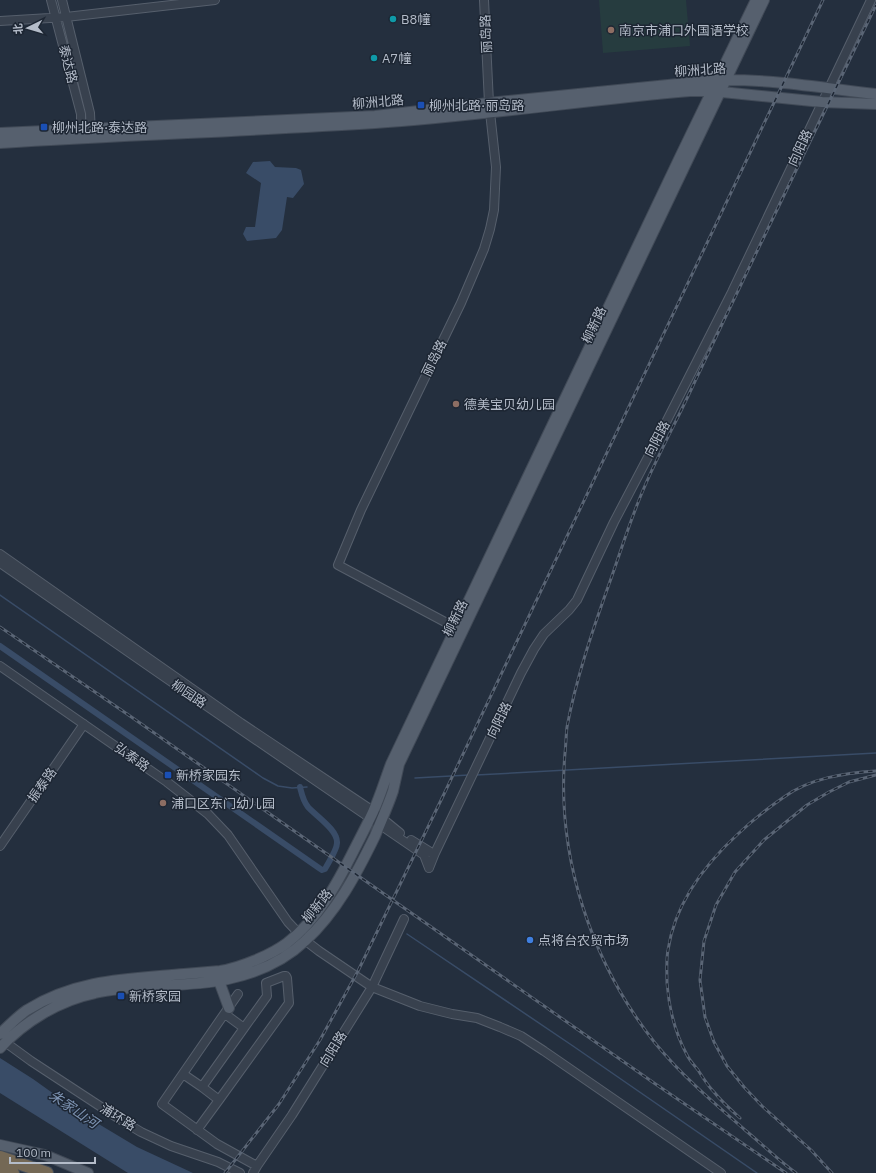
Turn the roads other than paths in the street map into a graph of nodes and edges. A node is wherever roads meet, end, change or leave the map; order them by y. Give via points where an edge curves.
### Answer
1 (51, 0) edge
2 (62, 0) edge
3 (213, 0) edge
4 (484, 0) edge
5 (756, 0) edge
6 (764, 0) edge
7 (871, 0) edge
8 (66, 17) junction
9 (56, 18) junction
10 (0, 21) edge
11 (722, 80) junction
12 (829, 88) junction
13 (716, 92) junction
14 (876, 94) edge
15 (822, 102) junction
16 (876, 104) edge
17 (490, 108) junction
18 (86, 133) junction
19 (0, 134) edge
20 (0, 143) edge
21 (0, 554) edge
22 (0, 563) edge
23 (459, 630) junction
24 (0, 666) edge
25 (84, 724) junction
26 (372, 815) junction
27 (381, 822) junction
28 (0, 846) edge
29 (435, 853) junction
30 (404, 919) dead end
31 (298, 933) junction
32 (306, 941) junction
33 (219, 981) junction
34 (372, 987) junction
35 (238, 994) dead end
36 (227, 1011) junction
37 (244, 1028) junction
38 (2, 1041) edge
39 (183, 1074) junction
40 (202, 1087) junction
41 (219, 1100) junction
42 (197, 1130) junction
43 (0, 1145) edge
44 (0, 1157) edge
45 (0, 1168) edge
46 (255, 1169) edge
47 (13, 1173) edge
48 (46, 1173) edge
49 (88, 1173) edge
50 (240, 1173) edge
51 (721, 1173) edge

1 - 9 street, 泰达路
2 - 8 street, 泰达路
3 - 8 street
4 - 17 street, 丽岛路
5 - 11 main road, 柳新路
6 - 11 main road, 柳新路
7 - 12 street, 向阳路
8 - 9 street
8 - 18 street, 泰达路 via 90,113
9 - 10 street
9 - 18 street, 泰达路
11 - 12 main road, 柳洲北路 via 752,80
11 - 13 main road, 柳新路
11 - 17 main road, 柳洲北路
12 - 14 main road, 柳洲北路
12 - 15 street, 向阳路
13 - 15 main road, 柳洲北路
13 - 17 main road, 柳洲北路 via 690,91
13 - 23 main road, 柳新路
15 - 16 main road, 柳洲北路
15 - 29 street, 向阳路 via 728,299 577,600 544,634 534,649
17 - 18 main road, 柳洲北路
17 - 23 street, 丽岛路 via 496,185 494,210 484,248 461,303 361,510 338,565
18 - 19 main road, 柳洲北路
18 - 20 main road, 柳洲北路
21 - 26 street, 柳园路
22 - 26 street, 柳园路 via 163,676
23 - 26 main road, 柳新路 via 391,764
23 - 27 main road, 柳新路 via 399,764
24 - 25 street, 弘泰路
25 - 28 street, 振泰路
25 - 31 street, 弘泰路 via 208,814 228,836
26 - 27 street
26 - 31 main road, 柳新路 via 329,896
27 - 29 street
27 - 29 street, 向阳路 via 424,856 429,868
27 - 32 main road, 柳新路 via 344,894
30 - 34 street, 向阳路
31 - 32 street, 弘泰路
31 - 38 main road, 柳新路 via 266,955 228,969 103,982 57,994 12,1022
32 - 33 main road, 柳新路 via 269,965
32 - 34 street, 弘泰路
33 - 36 main road
33 - 38 main road, 柳新路 via 86,995 47,1011
34 - 46 street, 向阳路
34 - 51 street, 弘泰路 via 420,1006 477,1018 522,1036
35 - 36 street
36 - 37 street
36 - 39 street
37 - 40 street
37 - 41 street via 267,996 266,983 286,976 289,1004
38 - 50 street, 浦环路 via 141,1132
39 - 40 street
39 - 42 street via 162,1104
40 - 41 street
41 - 42 street
42 - 46 street
43 - 49 main road via 46,1155
44 - 48 highway
45 - 47 highway

